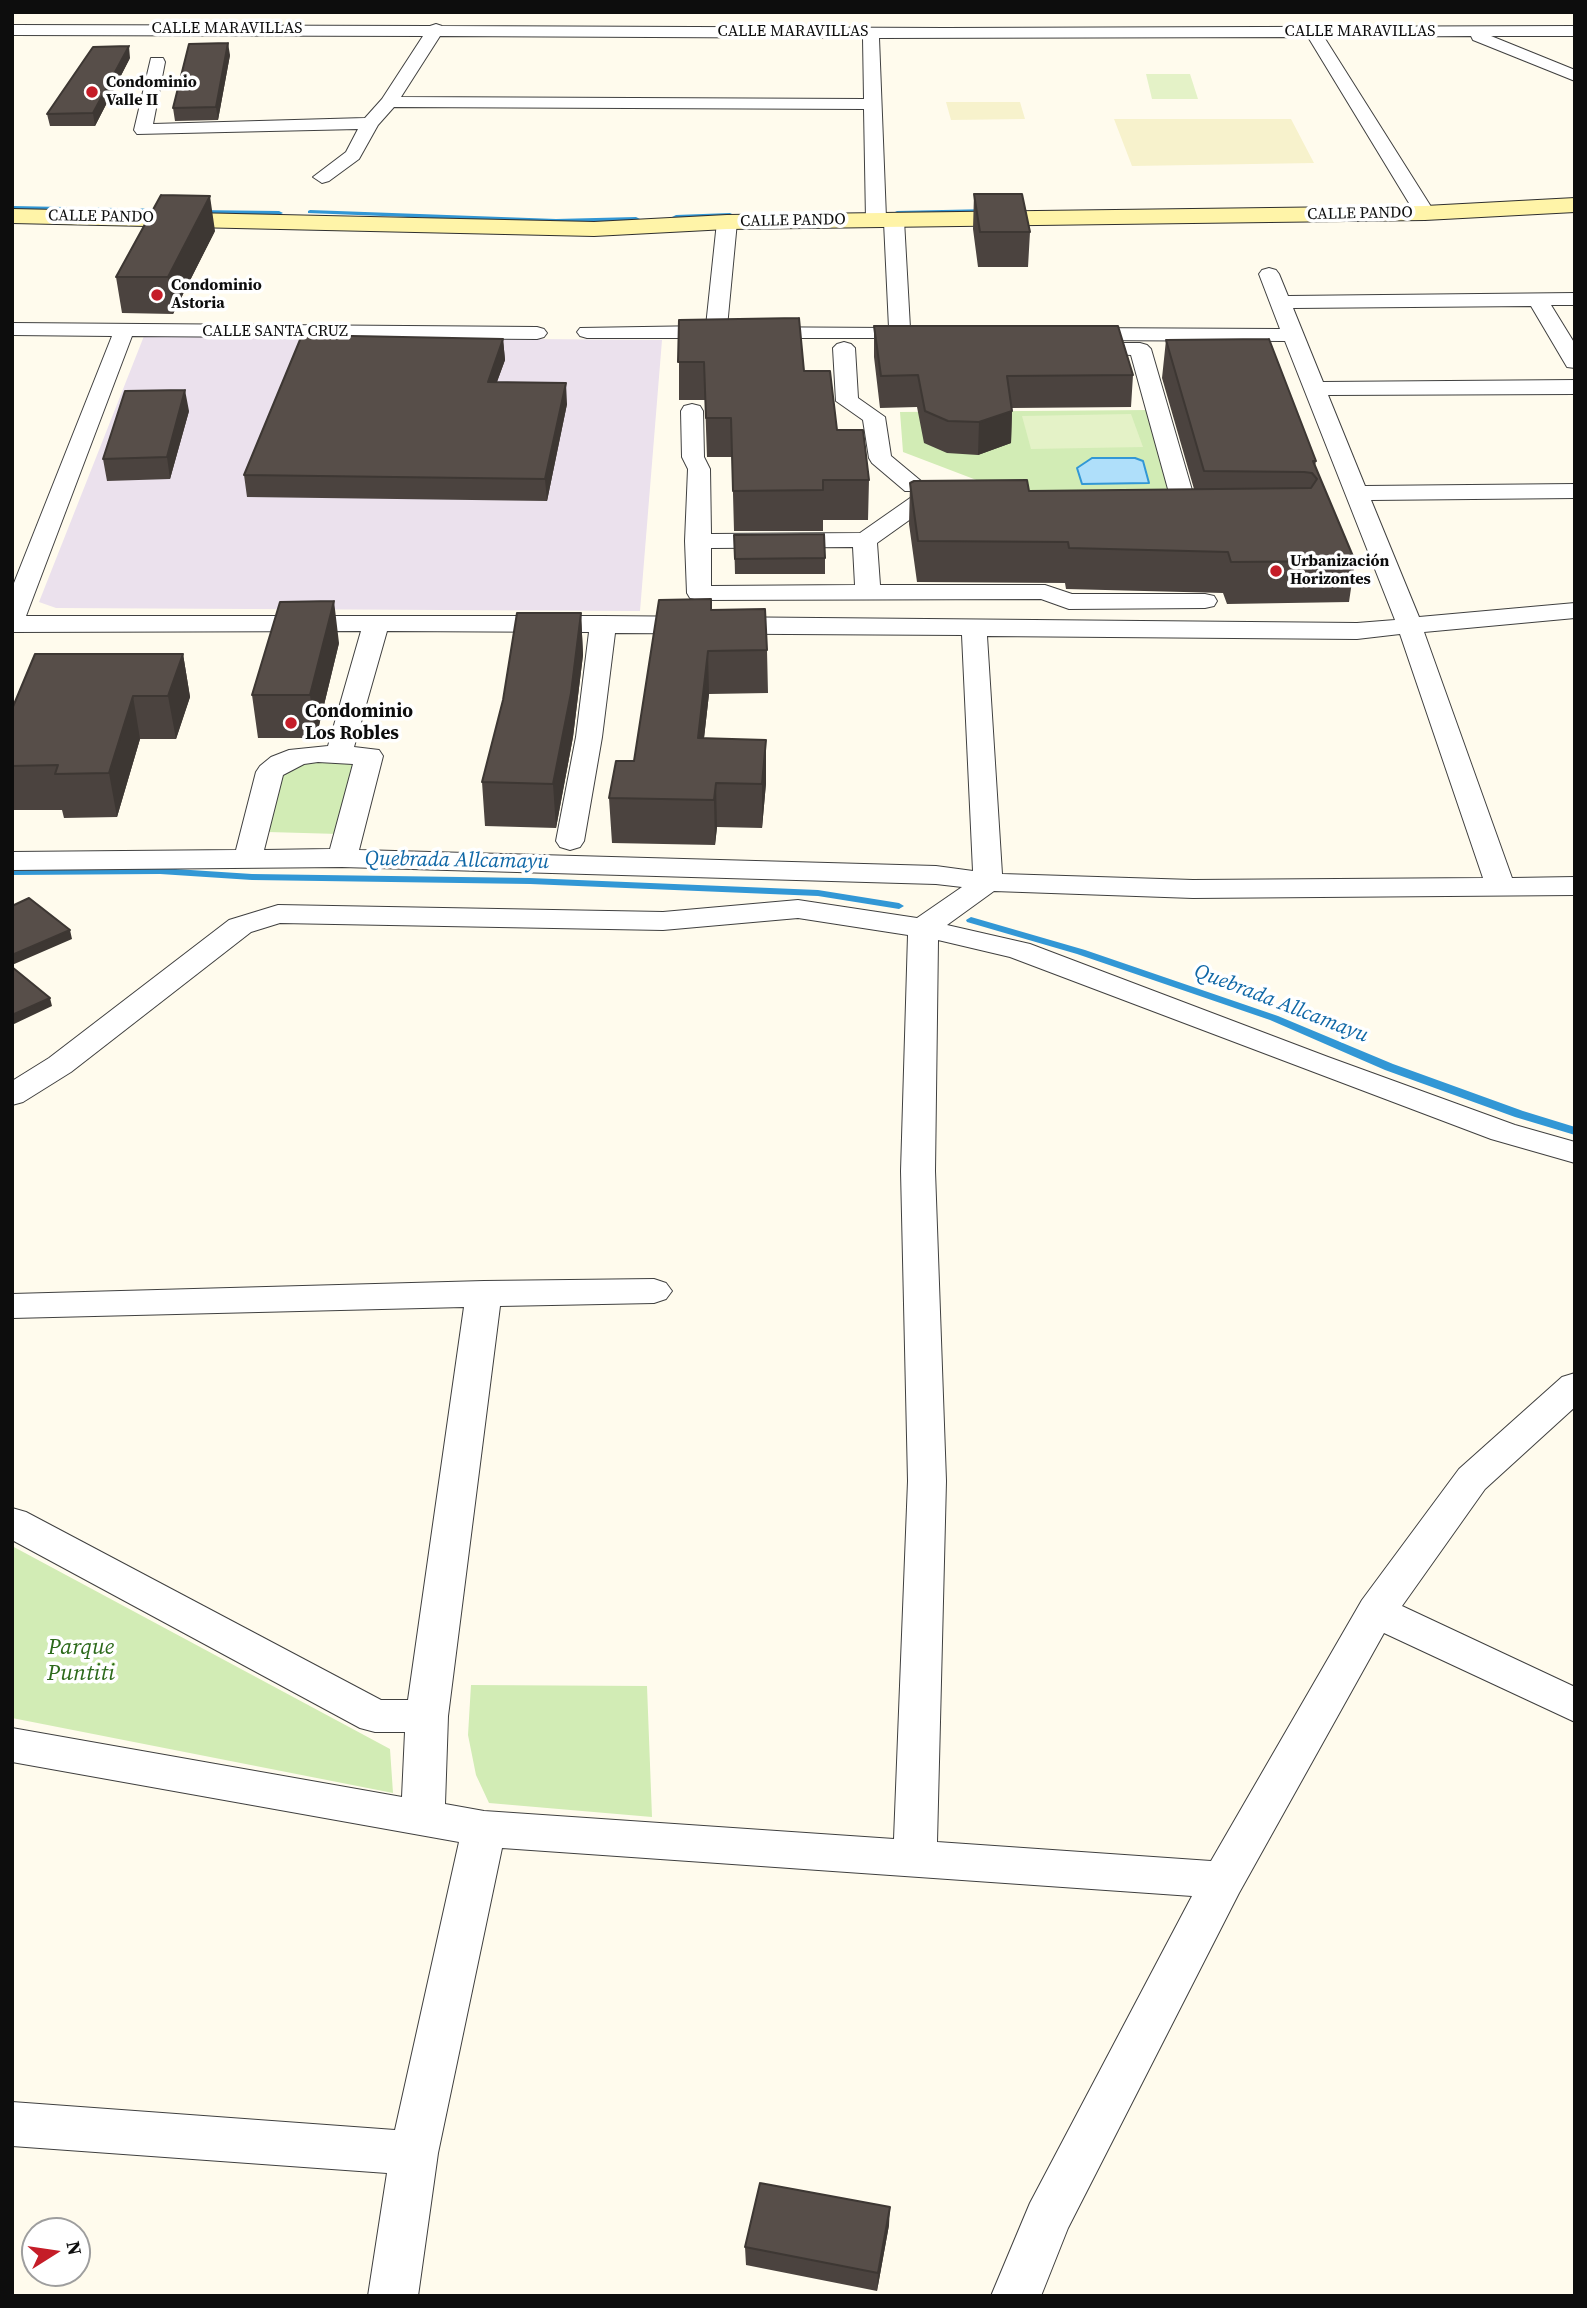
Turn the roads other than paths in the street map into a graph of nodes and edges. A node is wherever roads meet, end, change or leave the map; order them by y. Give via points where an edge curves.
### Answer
1 (553, 12) edge
2 (951, 12) edge
3 (436, 29) junction
4 (12, 30) edge
5 (539, 30) junction
6 (1463, 31) junction
7 (1575, 31) edge
8 (1313, 32) junction
9 (871, 33) junction
10 (945, 33) junction
11 (157, 62) dead end
12 (1575, 76) edge
13 (389, 102) junction
14 (873, 104) junction
15 (370, 123) junction
16 (322, 177) dead end
17 (1575, 205) edge
18 (1425, 213) junction
19 (12, 216) edge
20 (885, 220) junction
21 (727, 222) junction
22 (1269, 274) dead end
23 (1575, 299) edge
24 (1538, 300) junction
25 (1280, 302) junction
26 (12, 329) edge
27 (124, 331) junction
28 (587, 332) dead end
29 (537, 333) dead end
30 (716, 333) junction
31 (900, 334) junction
32 (1293, 335) junction
33 (678, 347) edge
34 (844, 348) junction
35 (1575, 362) edge
36 (1575, 387) edge
37 (1314, 389) junction
38 (692, 411) edge
39 (1575, 491) edge
40 (1356, 493) junction
41 (1141, 509) edge
42 (1169, 509) junction
43 (1198, 521) edge
44 (865, 540) junction
45 (697, 541) junction
46 (12, 555) edge
47 (39, 555) junction
48 (807, 592) junction
49 (867, 593) junction
50 (1205, 601) edge
51 (1575, 610) edge
52 (12, 622) edge
53 (376, 623) junction
54 (603, 624) junction
55 (810, 625) junction
56 (1410, 627) junction
57 (974, 629) junction
58 (338, 754) junction
59 (570, 841) dead end
60 (247, 858) junction
61 (342, 858) junction
62 (12, 860) edge
63 (988, 882) junction
64 (1500, 885) junction
65 (1575, 886) edge
66 (923, 928) junction
67 (12, 1095) edge
68 (1575, 1153) edge
69 (654, 1291) dead end
70 (484, 1293) junction
71 (12, 1306) edge
72 (1568, 1402) edge
73 (12, 1522) edge
74 (1376, 1612) junction
75 (1575, 1706) edge
76 (427, 1716) junction
77 (12, 1745) edge
78 (423, 1817) junction
79 (484, 1829) junction
80 (915, 1859) junction
81 (1223, 1880) junction
82 (12, 2124) edge
83 (414, 2152) junction
84 (393, 2296) edge
85 (1016, 2296) edge

1 - 5 street
2 - 10 street
3 - 4 street, CALLE MARAVILLAS
3 - 5 street, CALLE MARAVILLAS
3 - 13 street
5 - 9 street, CALLE MARAVILLAS
6 - 7 street, CALLE MARAVILLAS
6 - 8 street, CALLE MARAVILLAS
6 - 12 street
8 - 10 street, CALLE MARAVILLAS
8 - 18 street
9 - 10 street, CALLE MARAVILLAS
9 - 14 street
11 - 15 street via 144,130
13 - 14 street
13 - 15 street
14 - 20 street
15 - 16 street via 353,155
17 - 18 street, CALLE PANDO
18 - 20 street, CALLE PANDO
19 - 21 street, CALLE PANDO via 594,229
20 - 21 street, CALLE PANDO
20 - 31 street
21 - 30 street
22 - 25 street
23 - 24 street
24 - 25 street
24 - 35 street
25 - 32 street
26 - 27 street, CALLE SANTA CRUZ
27 - 29 street, CALLE SANTA CRUZ
27 - 47 street
28 - 30 street
30 - 31 street
31 - 34 street via 939,341
32 - 37 street
32 - 42 street via 1054,342 1140,349 1184,504
33 - 34 street
34 - 44 street via 847,401 874,418 880,458 929,493
36 - 37 street
37 - 40 street
38 - 45 street via 693,457 699,469
39 - 40 street
40 - 56 street
41 - 42 street
42 - 43 street
44 - 45 street
44 - 49 street
45 - 48 street via 699,593
46 - 47 street
47 - 52 street
48 - 49 street
48 - 55 street
49 - 50 street via 1045,592 1069,601
51 - 56 street
52 - 53 street
53 - 54 street
53 - 58 street
54 - 55 street
54 - 59 street
55 - 57 street
56 - 57 street via 1357,631
56 - 64 street
57 - 63 street
58 - 60 street via 299,757 270,772
58 - 61 street via 369,756
60 - 61 street
60 - 62 street
61 - 63 street via 936,875
63 - 64 street via 1194,889
63 - 66 street
64 - 65 street
66 - 67 street via 799,909 663,921 278,914 240,926 60,1065
66 - 68 street via 1019,950 1317,1065
66 - 80 street via 918,1171 926,1481
69 - 70 street
70 - 71 street
70 - 76 street
72 - 74 street via 1472,1479
73 - 76 street via 375,1716
74 - 75 street
74 - 81 street
76 - 78 street
77 - 78 street
78 - 79 street
79 - 80 street
79 - 83 street
80 - 81 street
81 - 85 street via 1046,2219
82 - 83 street
83 - 84 street

